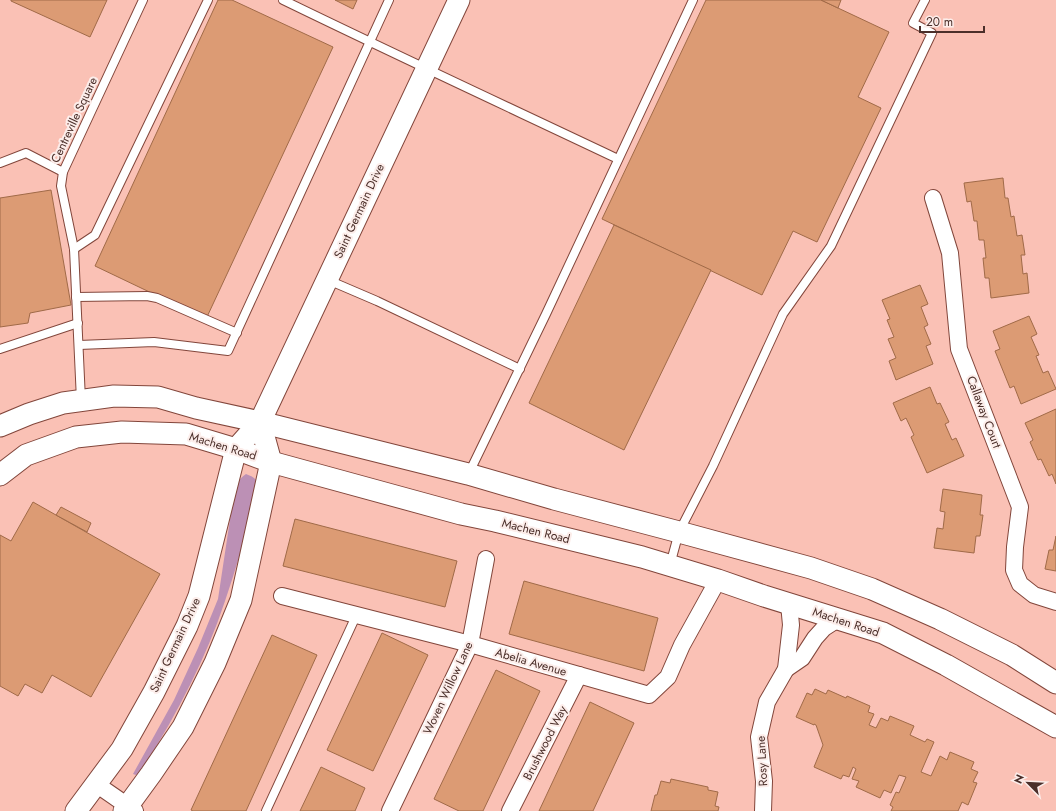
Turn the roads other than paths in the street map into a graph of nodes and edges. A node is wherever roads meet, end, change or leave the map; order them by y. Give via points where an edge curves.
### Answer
1 (143, 0) edge
2 (208, 0) edge
3 (283, 0) edge
4 (389, 0) edge
5 (459, 0) edge
6 (693, 0) edge
7 (925, 0) edge
8 (369, 42) junction
9 (426, 69) junction
10 (618, 159) junction
11 (0, 163) edge
12 (63, 172) junction
13 (933, 198) dead end
14 (74, 249) junction
15 (327, 280) junction
16 (76, 296) junction
17 (78, 323) junction
18 (237, 333) junction
19 (78, 345) junction
20 (0, 349) edge
21 (520, 369) junction
22 (81, 401) junction
23 (260, 422) junction
24 (0, 426) edge
25 (236, 449) junction
26 (271, 462) junction
27 (468, 474) junction
28 (0, 475) edge
29 (679, 532) junction
30 (486, 559) dead end
31 (670, 566) junction
32 (718, 580) junction
33 (282, 596) dead end
34 (1056, 602) edge
35 (789, 604) junction
36 (356, 616) junction
37 (838, 619) junction
38 (470, 644) junction
39 (786, 669) junction
40 (579, 675) junction
41 (1056, 684) edge
42 (1056, 727) edge
43 (96, 784) junction
44 (129, 809) edge
45 (76, 811) edge
46 (266, 811) edge
47 (390, 811) edge
48 (510, 811) edge
49 (763, 811) edge

1 - 12 lane, Centreville Square
2 - 14 lane via 95,235
3 - 8 lane
4 - 8 lane
5 - 9 street, Saint Germain Drive
6 - 10 lane
7 - 29 lane via 913,23 932,33 831,246 784,314
8 - 9 lane
8 - 18 lane
9 - 10 lane
9 - 15 street, Saint Germain Drive
10 - 21 lane
11 - 12 lane via 26,154
12 - 14 lane, Centreville Square via 61,186
13 - 34 street, Callaway Court via 950,253 959,349 1020,507 1014,570 1020,584 1034,595
14 - 16 lane, Centreville Square
15 - 21 lane
15 - 23 street, Saint Germain Drive
16 - 17 lane, Centreville Square
16 - 18 lane via 157,298
17 - 19 lane, Centreville Square
17 - 20 lane
18 - 19 lane via 228,351 154,342
19 - 22 lane, Centreville Square
21 - 27 lane
22 - 23 street via 114,396 158,397
22 - 24 street via 62,403
23 - 25 street, Saint Germain Drive
23 - 26 street
23 - 27 street
25 - 26 street, Machen Road
25 - 28 street, Machen Road via 186,434 122,432 76,437 26,455
25 - 43 street, Saint Germain Drive via 199,596 187,626 122,749
26 - 31 street, Machen Road via 461,514
26 - 44 street via 241,600 215,663 183,727
27 - 29 street
29 - 31 lane
29 - 41 street via 811,568 872,589 1012,655
30 - 38 street, Woven Willow Lane
31 - 32 street, Machen Road
32 - 35 street, Machen Road
32 - 40 street, Abelia Avenue via 682,645 668,677 649,695
33 - 36 street, Abelia Avenue
35 - 37 street, Machen Road
35 - 39 street, Rosy Lane via 791,625
36 - 38 street, Abelia Avenue
36 - 46 lane
37 - 39 street, Rosy Lane via 824,628 802,658
37 - 42 street, Machen Road via 883,633
38 - 40 street, Abelia Avenue
38 - 47 street, Woven Willow Lane
39 - 49 street, Rosy Lane via 767,702 759,737 764,781
40 - 48 street, Brushwood Way
43 - 44 street
43 - 45 street, Saint Germain Drive

